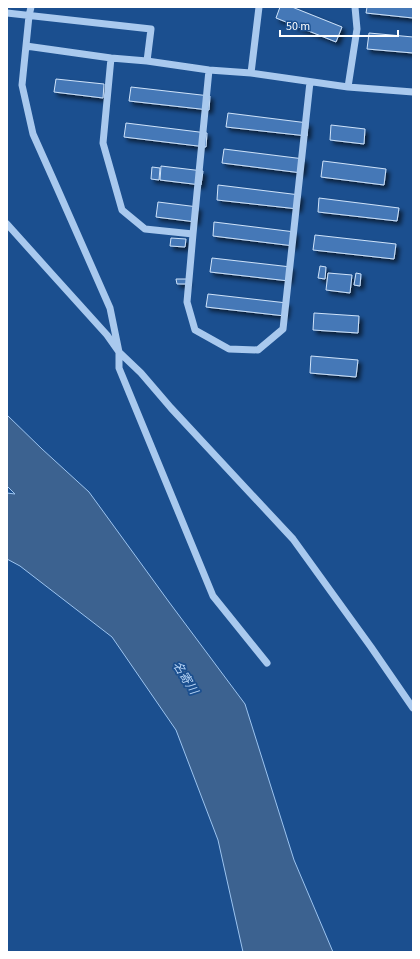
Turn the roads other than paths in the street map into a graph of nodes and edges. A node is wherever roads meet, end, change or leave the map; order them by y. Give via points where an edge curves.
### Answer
1 (31, 7) edge
2 (259, 7) edge
3 (355, 7) edge
4 (7, 13) edge
5 (29, 16) junction
6 (26, 46) junction
7 (111, 58) junction
8 (147, 61) junction
9 (209, 70) junction
10 (252, 73) junction
11 (310, 82) junction
12 (348, 87) junction
13 (413, 92) edge
14 (7, 224) edge
15 (193, 234) junction
16 (119, 352) junction
17 (267, 663) dead end
18 (413, 708) edge

1 - 5 street
2 - 10 street
3 - 12 street via 357,29
4 - 5 street
5 - 6 street
5 - 8 street via 150,28
6 - 7 street
6 - 16 street via 22,85 32,134 110,308
7 - 8 street
7 - 15 street via 103,143 122,210 145,230
8 - 9 street
9 - 10 street
9 - 15 street
10 - 11 street
11 - 12 street
11 - 15 street via 283,329 258,350 229,348 195,330 187,302
12 - 13 street
14 - 16 street via 107,335
16 - 17 street via 119,368 213,596
16 - 18 street via 292,539

